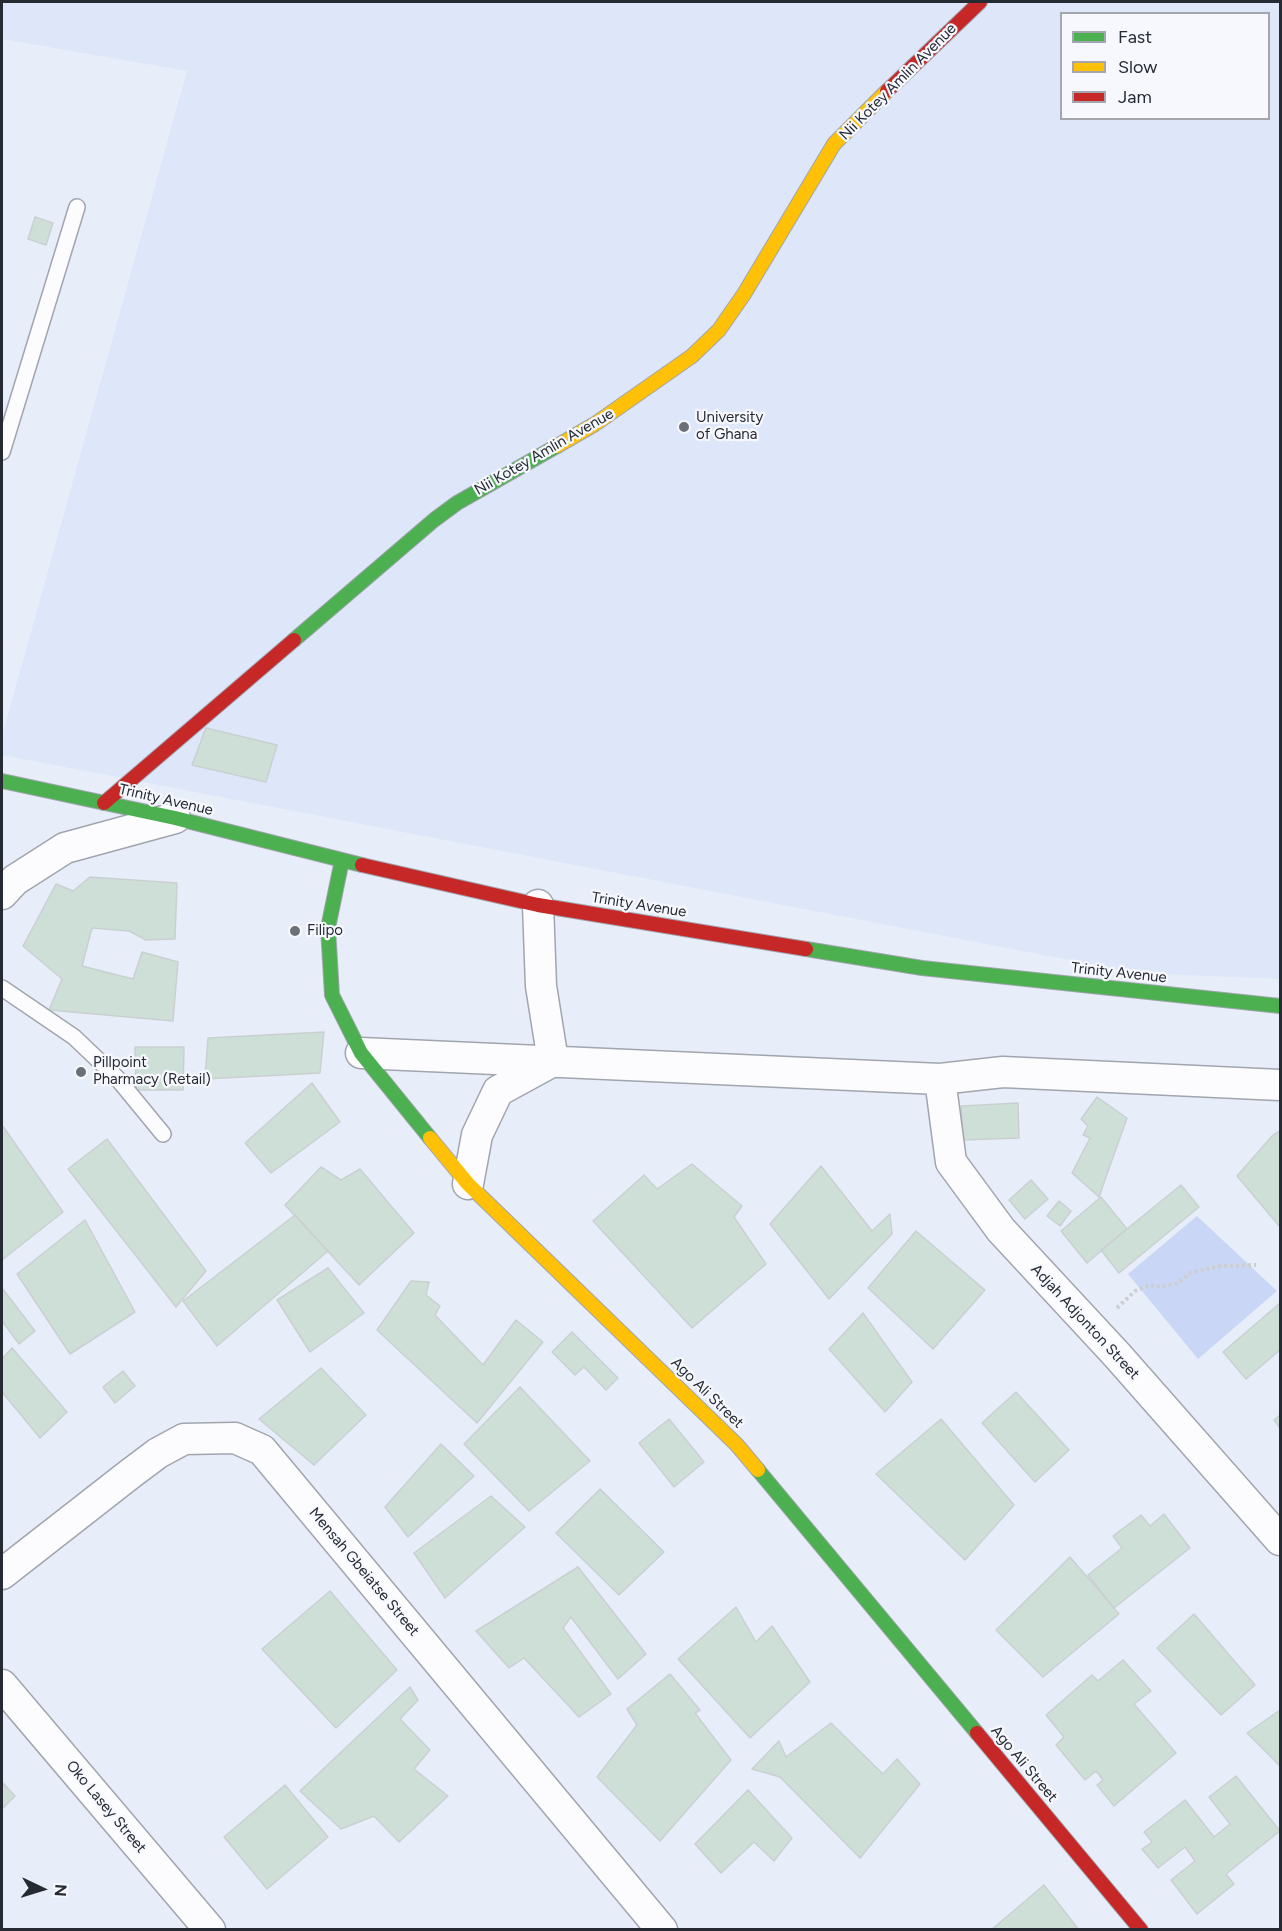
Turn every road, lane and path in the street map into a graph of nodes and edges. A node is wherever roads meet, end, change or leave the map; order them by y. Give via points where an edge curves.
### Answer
1 (980, 2) edge
2 (77, 207) dead end
3 (2, 452) edge
4 (2, 781) edge
5 (104, 803) junction
6 (176, 818) junction
7 (342, 860) junction
8 (2, 894) edge
9 (538, 905) junction
10 (2, 988) edge
11 (1281, 1006) edge
12 (361, 1053) junction
13 (553, 1061) junction
14 (940, 1079) junction
15 (1281, 1085) edge
16 (163, 1134) dead end
17 (468, 1184) junction
18 (1256, 1265) dead end
19 (1094, 1330) junction
20 (1281, 1540) edge
21 (2, 1574) edge
22 (2, 1685) edge
23 (210, 1929) edge
24 (662, 1929) edge
25 (1141, 1929) edge

1 - 5 street, Nii Kotey Amlin Avenue via 834,144 744,294 719,330 692,356 595,424 456,503
2 - 3 lane
4 - 5 street, Trinity Avenue
5 - 6 street, Trinity Avenue
6 - 7 street, Trinity Avenue
6 - 8 street via 65,848 15,880
7 - 9 street, Trinity Avenue
7 - 12 street, Ago Ali Street via 328,928 332,995
9 - 11 street, Trinity Avenue via 922,968
9 - 13 street via 541,986
10 - 16 lane via 74,1037 117,1078
12 - 13 street
12 - 17 street, Ago Ali Street
13 - 14 street
13 - 17 street via 498,1091 477,1135
14 - 15 street via 1003,1072
14 - 19 street, Adjah Adjonton Street via 951,1162 1001,1230
17 - 25 street, Ago Ali Street via 737,1444
18 - 19 path via 1202,1270 1190,1273 1178,1283 1150,1285 1135,1291
19 - 20 street, Adjah Adjonton Street
21 - 24 street, Mensah Gbeiatse Street via 130,1474 184,1440 235,1438 262,1450
22 - 23 street, Oko Lasey Street

